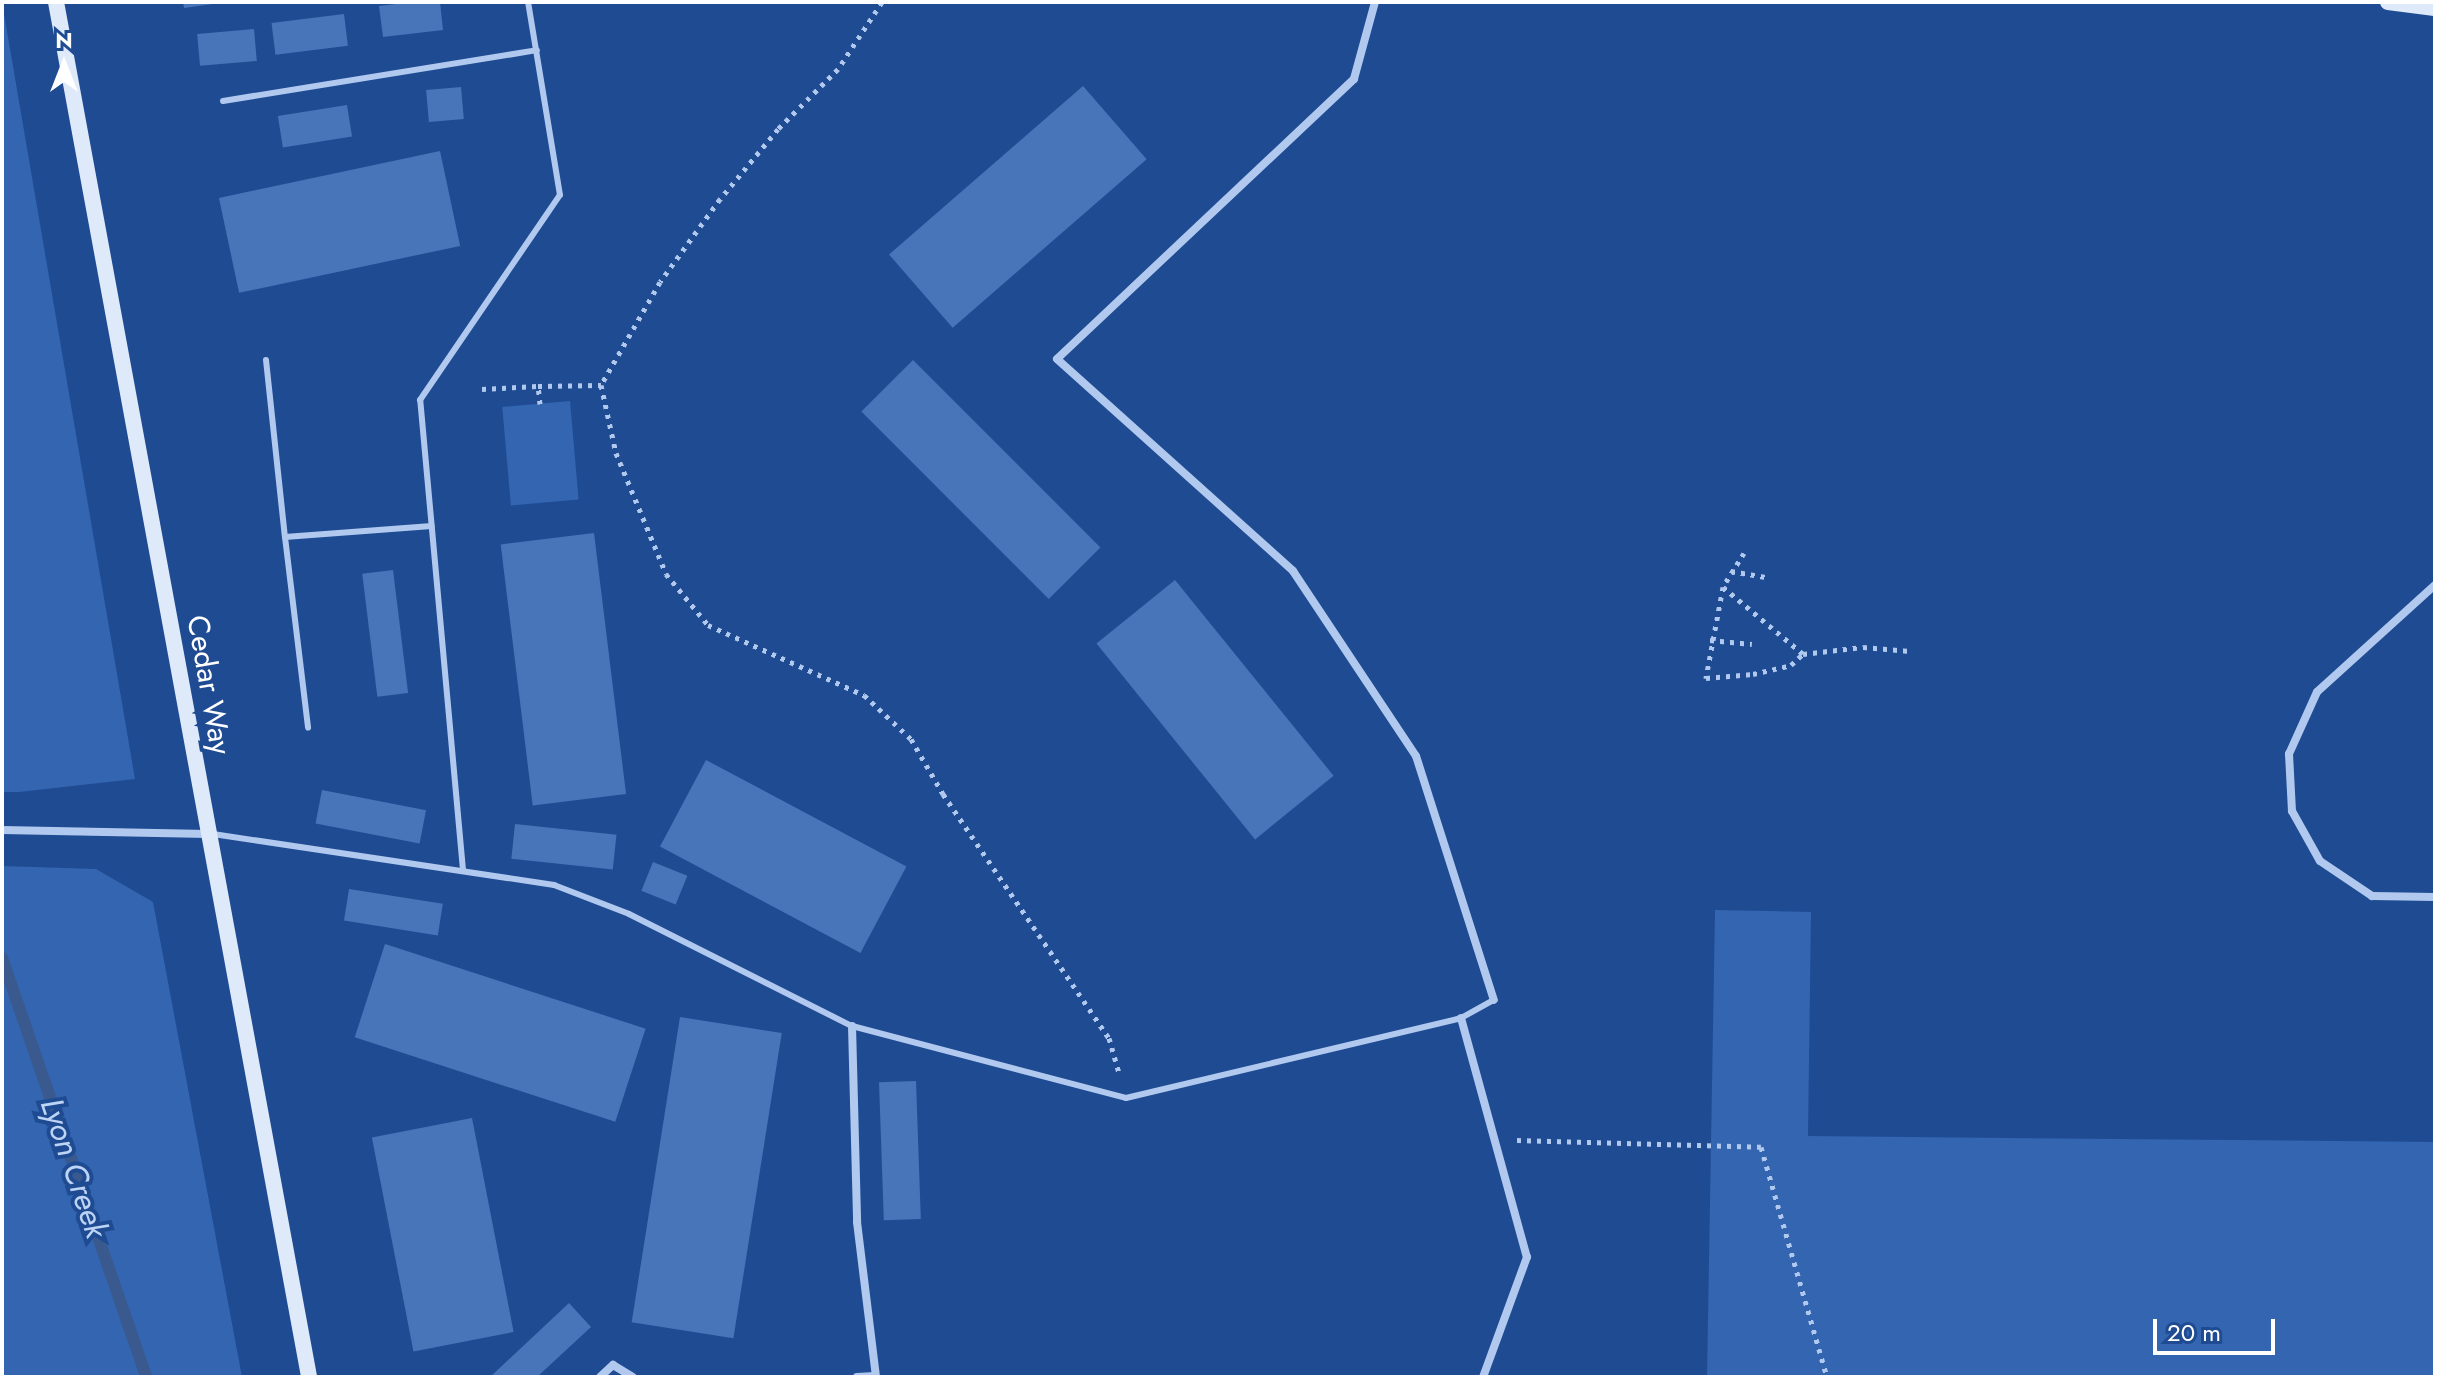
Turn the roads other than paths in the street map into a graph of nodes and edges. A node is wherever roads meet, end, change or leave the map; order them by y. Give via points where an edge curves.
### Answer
1 (56, 2) edge
2 (528, 2) edge
3 (1375, 2) edge
4 (2388, 2) edge
5 (2435, 8) edge
6 (537, 50) junction
7 (223, 101) dead end
8 (266, 360) dead end
9 (432, 526) junction
10 (285, 537) junction
11 (2435, 585) edge
12 (308, 728) dead end
13 (2, 830) edge
14 (208, 834) junction
15 (463, 870) junction
16 (2435, 897) edge
17 (1494, 1000) joint
18 (1461, 1018) junction
19 (852, 1026) junction
20 (876, 1376) edge
21 (309, 1377) edge
22 (600, 1377) edge
23 (633, 1377) edge
24 (857, 1377) edge
25 (1483, 1377) edge

1 - 14 main road, Cedar Way
2 - 6 lane
3 - 17 street via 1354,79 1057,359 1293,571 1416,756
4 - 5 main road
6 - 7 lane
6 - 9 lane via 560,195 420,400
8 - 10 lane
9 - 10 lane
9 - 15 lane
10 - 12 lane
11 - 16 street via 2317,692 2289,754 2292,811 2320,861 2372,896
13 - 14 street
14 - 15 lane
14 - 21 main road, Cedar Way
15 - 19 lane via 554,885 629,914
17 - 18 lane
18 - 19 lane via 1126,1098
18 - 25 street via 1527,1257
19 - 20 street via 857,1222
20 - 24 street
22 - 23 street via 613,1365

